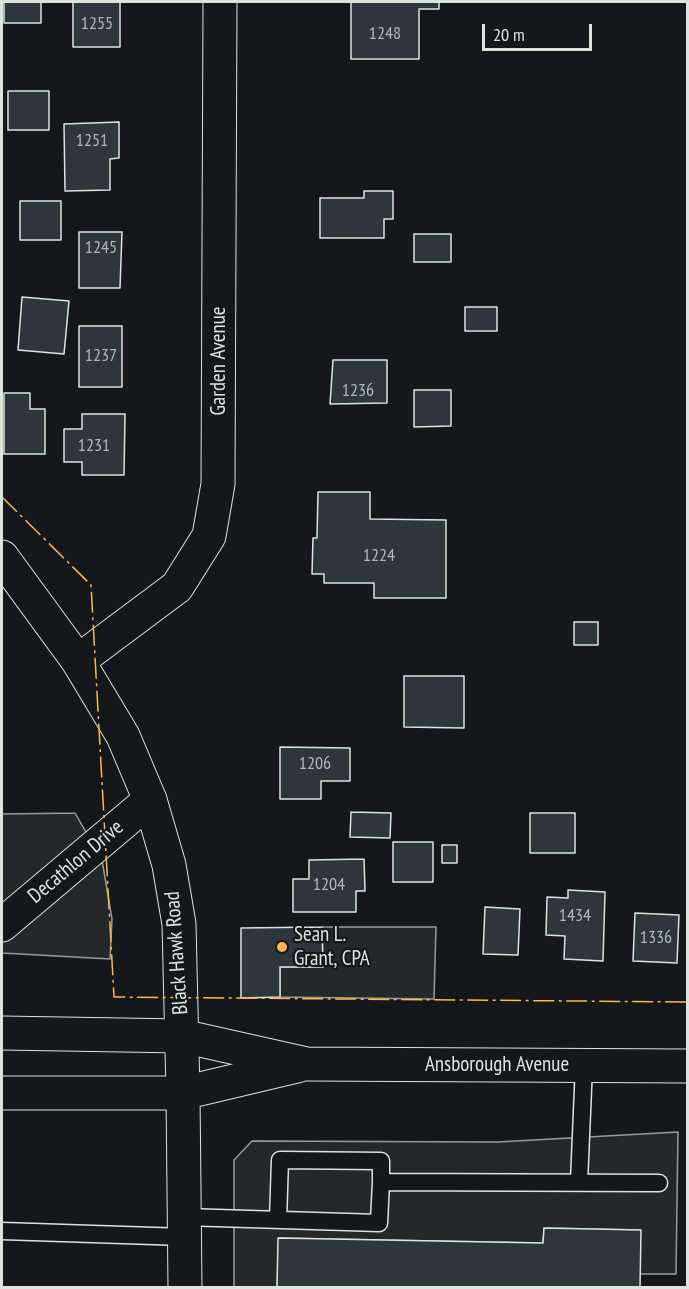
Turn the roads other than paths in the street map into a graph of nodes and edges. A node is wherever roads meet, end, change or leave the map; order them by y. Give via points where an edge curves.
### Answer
1 (220, 2) edge
2 (2, 557) edge
3 (78, 661) junction
4 (150, 800) junction
5 (2, 925) edge
6 (2, 1033) edge
7 (182, 1036) junction
8 (307, 1064) junction
9 (584, 1065) junction
10 (687, 1066) edge
11 (2, 1093) edge
12 (183, 1093) junction
13 (381, 1182) junction
14 (579, 1182) junction
15 (659, 1183) dead end
16 (278, 1220) junction
17 (184, 1227) junction
18 (2, 1231) edge
19 (184, 1287) edge

1 - 3 street, Garden Avenue via 218,484 209,536 177,587
2 - 3 street, Black Hawk Road
3 - 4 street, Black Hawk Road via 123,736
4 - 5 street, Decathlon Drive
4 - 7 street, Black Hawk Road via 170,865 179,924
6 - 7 street, Ansborough Avenue
7 - 8 street, Ansborough Avenue
7 - 12 street, Black Hawk Road
8 - 9 street, Ansborough Avenue
8 - 12 street, Ansborough Avenue
9 - 10 street, Ansborough Avenue
9 - 14 lane
11 - 12 street, Ansborough Avenue
12 - 17 street, Black Hawk Road
13 - 14 lane
13 - 16 lane via 379,1223
13 - 16 lane via 381,1161 280,1160
14 - 15 lane
16 - 17 lane
17 - 18 lane
17 - 19 street, Black Hawk Road

